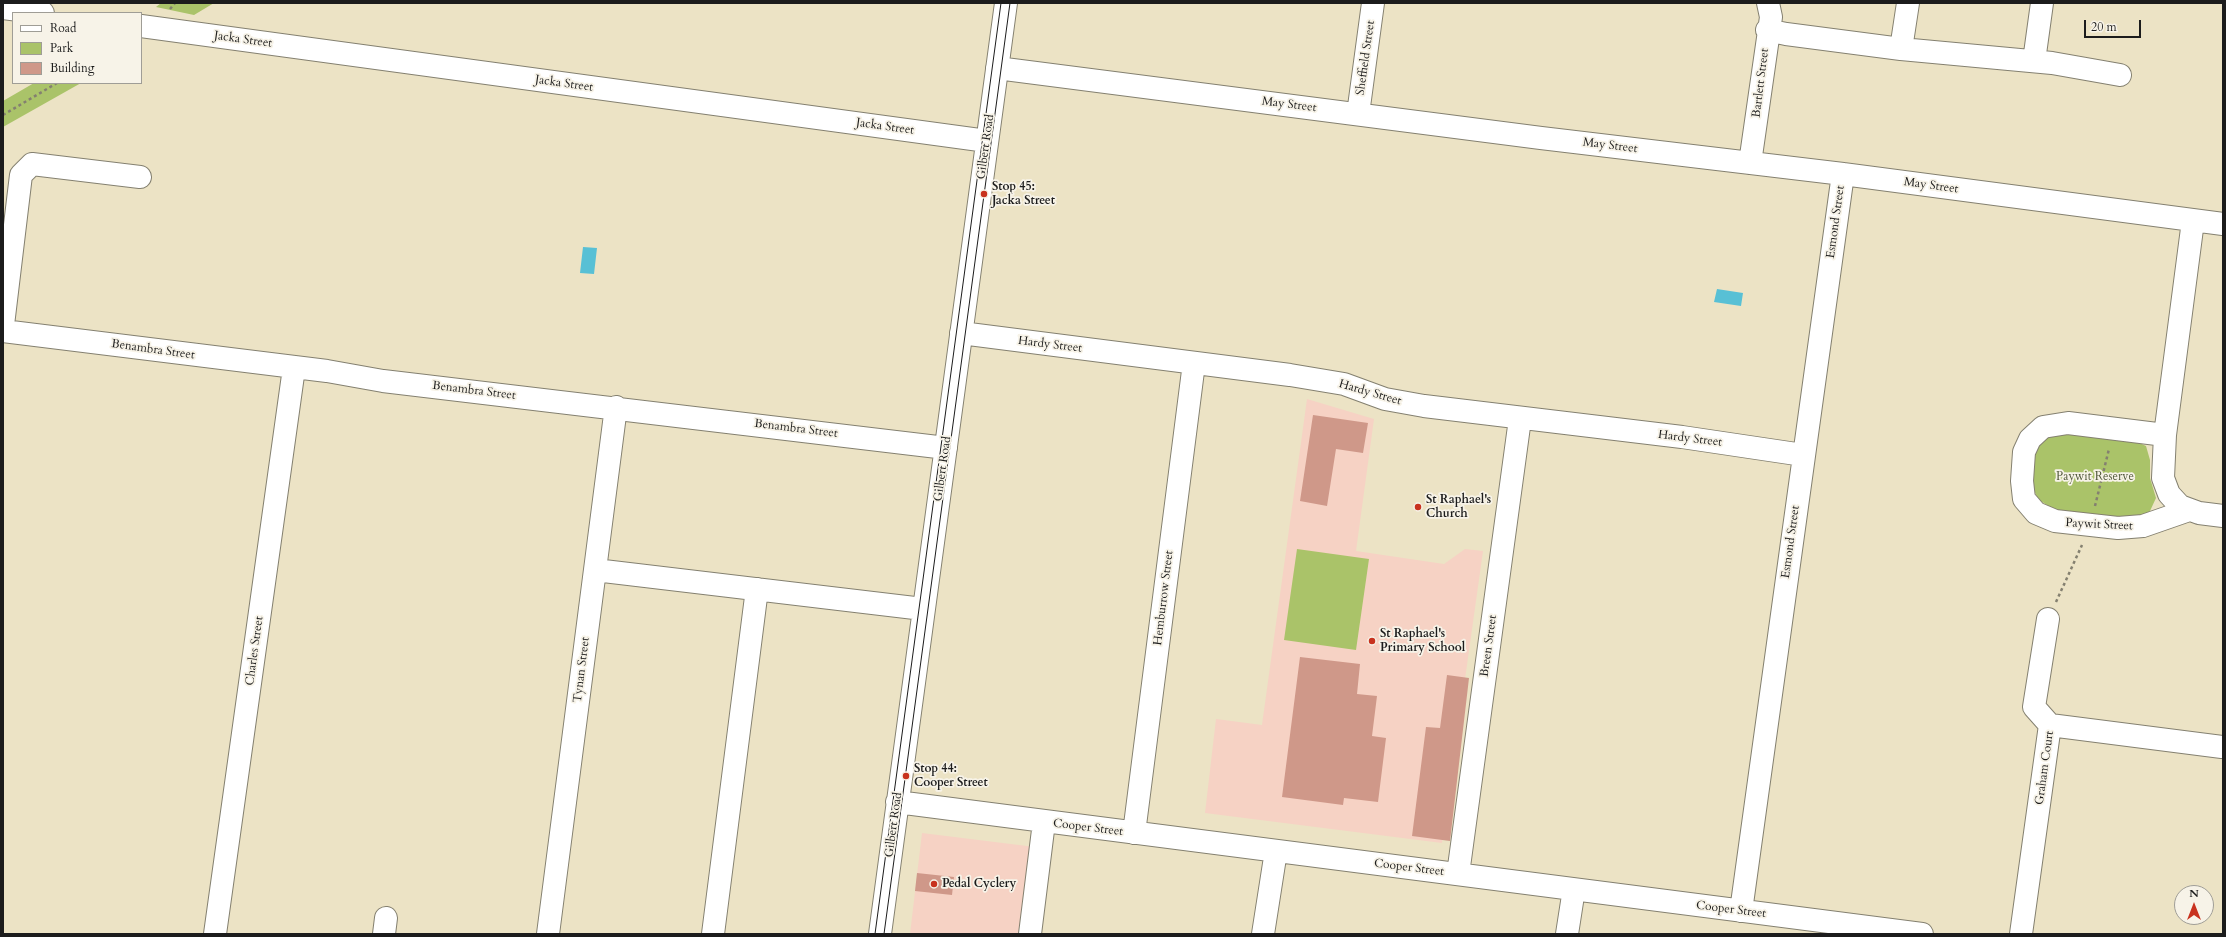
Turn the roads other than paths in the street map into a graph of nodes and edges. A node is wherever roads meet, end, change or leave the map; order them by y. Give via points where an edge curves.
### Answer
1 (1006, 3) edge
2 (1373, 3) edge
3 (1768, 3) edge
4 (1908, 3) edge
5 (2042, 3) edge
6 (3, 8) edge
7 (35, 12) edge
8 (142, 26) edge
9 (1767, 30) junction
10 (1901, 49) junction
11 (2034, 61) junction
12 (997, 68) junction
13 (2120, 75) dead end
14 (1358, 114) junction
15 (987, 141) junction
16 (1750, 164) junction
17 (1843, 174) junction
18 (140, 177) dead end
19 (2193, 220) junction
20 (2223, 224) edge
21 (3, 325) edge
22 (3, 331) edge
23 (961, 333) junction
24 (1194, 363) junction
25 (294, 368) junction
26 (616, 407) junction
27 (1520, 419) junction
28 (2166, 435) junction
29 (946, 448) junction
30 (1803, 454) junction
31 (2189, 510) junction
32 (2223, 516) edge
33 (595, 570) junction
34 (757, 589) junction
35 (924, 609) junction
36 (2048, 619) road end
37 (2050, 725) junction
38 (2222, 747) edge
39 (897, 802) junction
40 (1044, 822) junction
41 (1134, 834) junction
42 (1276, 851) junction
43 (1458, 874) junction
44 (1574, 889) junction
45 (1741, 911) junction
46 (1870, 931) edge
47 (215, 934) edge
48 (548, 934) edge
49 (713, 934) edge
50 (880, 934) edge
51 (1030, 934) edge
52 (1264, 934) edge
53 (1567, 934) edge
54 (1922, 934) edge
55 (2021, 934) edge

1 - 12 street, Gilbert Road
2 - 14 street, Sheffield Street
3 - 9 street, Bartlett Street via 1771,17
4 - 10 street
5 - 11 street
6 - 7 street
8 - 15 street, Jacka Street
9 - 10 street
9 - 16 street, Bartlett Street
10 - 11 street
11 - 13 street
12 - 14 street, May Street
12 - 15 street, Gilbert Road
14 - 16 street, May Street
15 - 23 street, Gilbert Road
16 - 17 street, May Street
17 - 19 street, May Street
17 - 30 street, Esmond Street
18 - 21 street via 32,164 21,175
19 - 20 street, May Street
19 - 28 street, Paywit Street
22 - 25 street, Benambra Street
23 - 24 street, Hardy Street
23 - 29 street, Gilbert Road
24 - 27 street, Hardy Street via 1344,384 1385,399
24 - 41 street, Hemburrow Street
25 - 26 street, Benambra Street via 383,381
25 - 47 street, Charles Street
26 - 29 street, Benambra Street
26 - 33 street, Tynan Street
27 - 30 street, Hardy Street via 1682,437
27 - 43 street, Breen Street
28 - 31 street, Paywit Street via 2162,469 2165,487 2174,500
28 - 31 street, Paywit Street via 2068,424 2051,424 2043,427 2030,439 2024,452 2024,499 2036,513 2055,521 2118,528 2143,526
29 - 35 street, Gilbert Road
30 - 45 street, Esmond Street
31 - 32 street, Paywit Street
33 - 34 street
33 - 48 street, Tynan Street
34 - 35 street
34 - 49 street
35 - 39 street, Gilbert Road
36 - 37 street via 2034,707
37 - 38 street, Graham Court
37 - 55 street, Graham Court
39 - 40 street, Cooper Street
39 - 50 street, Gilbert Road
40 - 41 street, Cooper Street
40 - 51 street
41 - 42 street, Cooper Street
42 - 43 street, Cooper Street
42 - 52 street
43 - 44 street, Cooper Street
44 - 45 street, Cooper Street
44 - 53 street
45 - 46 street, Cooper Street
46 - 54 street, Cooper Street

